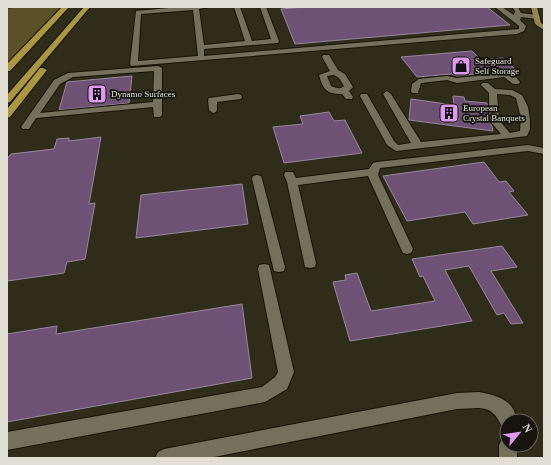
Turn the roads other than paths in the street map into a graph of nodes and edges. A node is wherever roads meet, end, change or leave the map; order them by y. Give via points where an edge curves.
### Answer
1 (66, 7) edge
2 (87, 7) edge
3 (196, 7) edge
4 (206, 7) edge
5 (236, 7) edge
6 (262, 7) edge
7 (498, 7) edge
8 (515, 7) edge
9 (534, 7) edge
10 (536, 17) junction
11 (517, 18) junction
12 (544, 28) edge
13 (249, 43) junction
14 (200, 48) junction
15 (48, 53) junction
16 (326, 57) dead end
17 (201, 58) junction
18 (7, 69) edge
19 (335, 72) junction
20 (516, 82) dead end
21 (485, 85) dead end
22 (415, 91) dead end
23 (493, 92) junction
24 (387, 94) dead end
25 (364, 96) dead end
26 (238, 97) dead end
27 (7, 100) edge
28 (157, 104) junction
29 (213, 110) dead end
30 (7, 115) edge
31 (157, 115) dead end
32 (34, 116) junction
33 (26, 127) dead end
34 (508, 136) junction
35 (418, 146) junction
36 (544, 150) edge
37 (374, 172) junction
38 (257, 179) dead end
39 (407, 249) dead end
40 (310, 263) dead end
41 (505, 413) edge
42 (7, 441) edge
43 (226, 452) edge
44 (164, 458) edge

1 - 18 highway
2 - 15 highway
3 - 4 lane
3 - 14 lane
3 - 17 lane via 138,12 134,64
5 - 13 lane
6 - 13 lane via 275,41
7 - 11 lane
8 - 11 lane via 518,11
9 - 10 main road
10 - 11 lane
10 - 12 main road via 538,24
11 - 17 lane via 523,26 522,30 517,32
13 - 14 lane
14 - 17 lane
15 - 27 highway
15 - 30 highway via 46,66
16 - 19 lane
19 - 19 lane via 323,75 327,88 347,94 349,87 342,76
20 - 22 lane via 505,75 456,81 447,78 419,81
21 - 23 lane
23 - 34 lane via 494,120
23 - 34 lane via 513,92 523,101 526,128 524,134
24 - 35 lane
25 - 35 lane via 390,143 396,148
26 - 29 lane via 212,100
28 - 31 lane
28 - 32 lane
28 - 32 lane via 158,68 71,75 57,82
32 - 33 lane
34 - 35 lane
36 - 37 lane via 528,148 384,163 377,165
37 - 39 lane
37 - 40 lane via 290,179
38 - 42 lane via 286,372 281,384 265,394
41 - 43 lane via 496,403 479,400 457,401
43 - 44 lane

